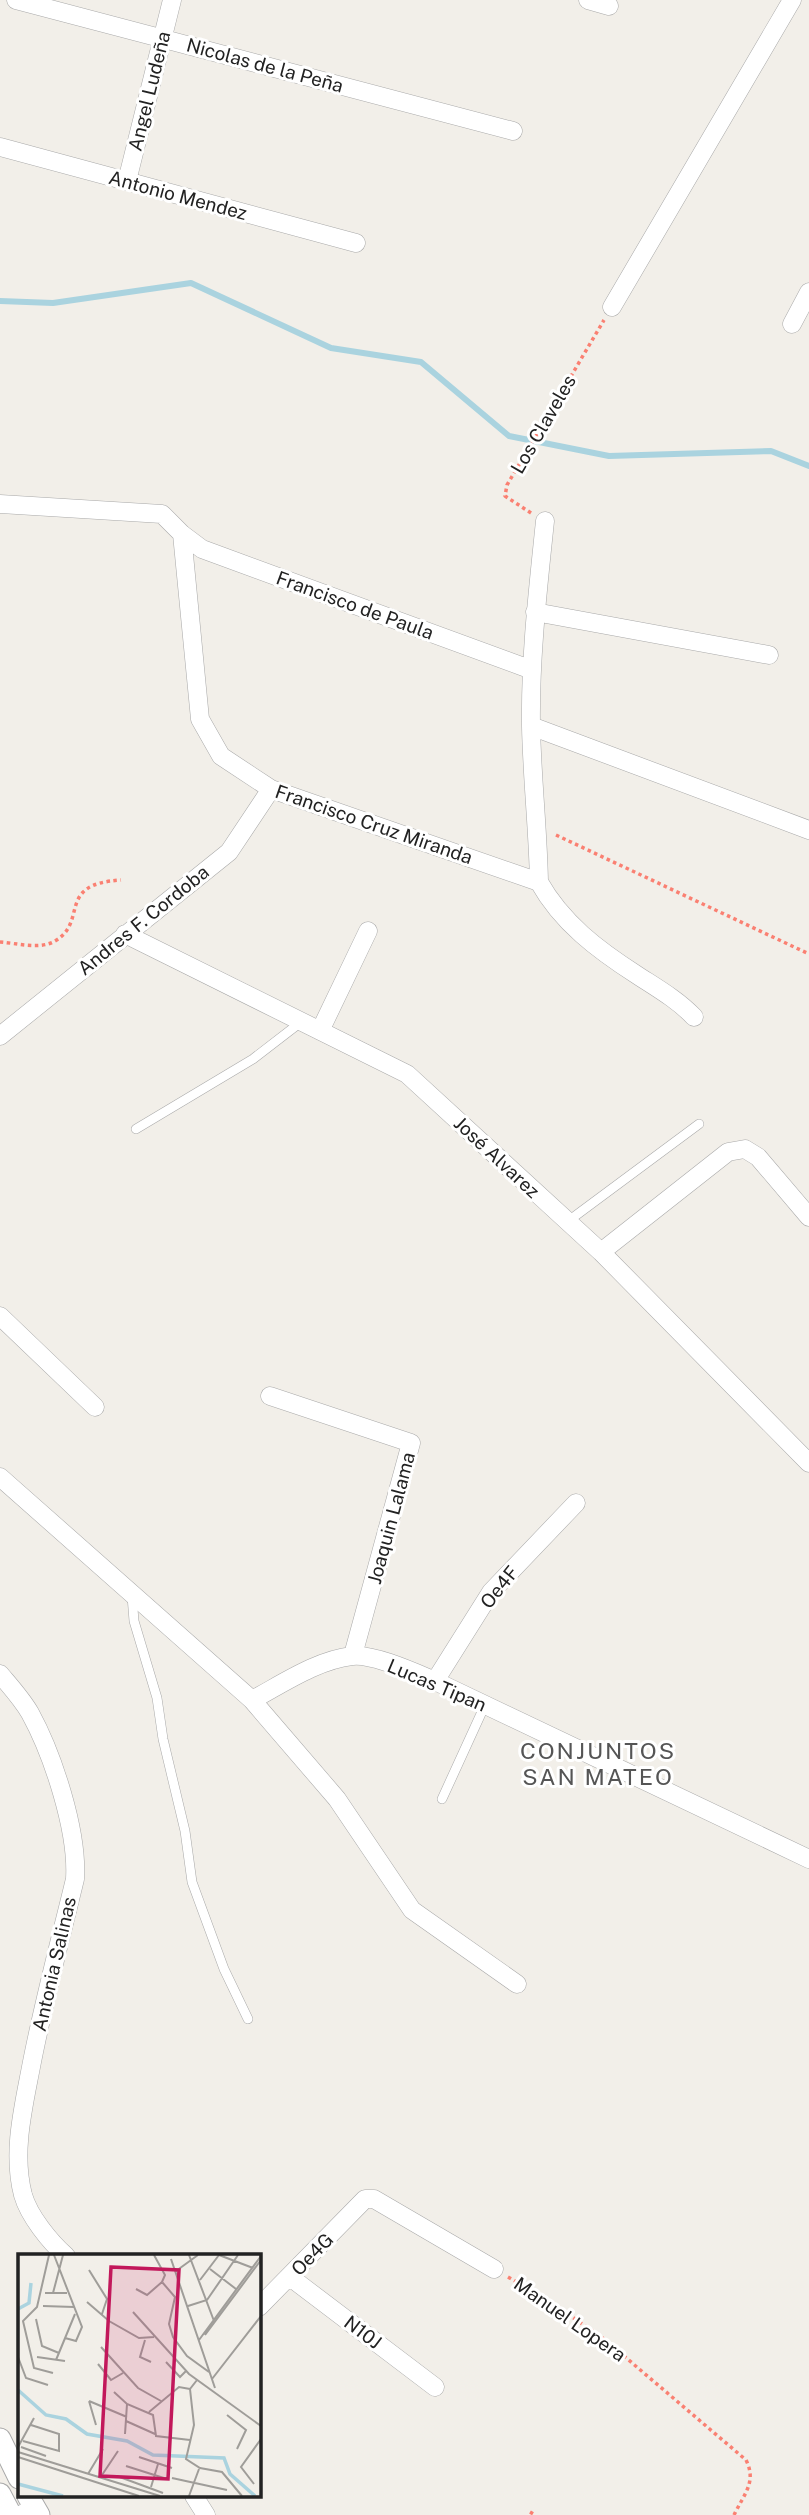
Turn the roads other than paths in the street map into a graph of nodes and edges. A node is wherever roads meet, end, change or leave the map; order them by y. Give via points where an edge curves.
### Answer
1 (16, 0) edge
2 (172, 0) edge
3 (588, 0) edge
4 (792, 0) edge
5 (609, 6) dead end
6 (163, 38) junction
7 (513, 131) dead end
8 (0, 147) edge
9 (127, 181) junction
10 (356, 243) dead end
11 (809, 292) edge
12 (612, 307) road end
13 (792, 324) dead end
14 (0, 504) edge
15 (545, 521) road end
16 (182, 534) junction
17 (535, 612) junction
18 (769, 655) dead end
19 (532, 670) junction
20 (531, 726) junction
21 (271, 789) junction
22 (809, 830) edge
23 (539, 882) junction
24 (368, 931) dead end
25 (125, 934) junction
26 (694, 1017) dead end
27 (301, 1022) junction
28 (320, 1031) junction
29 (0, 1036) edge
30 (699, 1124) dead end
31 (136, 1129) dead end
32 (809, 1217) edge
33 (567, 1222) junction
34 (601, 1252) junction
35 (0, 1316) edge
36 (270, 1396) dead end
37 (95, 1407) dead end
38 (809, 1463) edge
39 (0, 1478) edge
40 (576, 1503) dead end
41 (132, 1594) junction
42 (354, 1655) junction
43 (0, 1674) edge
44 (435, 1681) junction
45 (252, 1700) junction
46 (485, 1705) junction
47 (442, 1799) dead end
48 (809, 1859) edge
49 (517, 1984) dead end
50 (248, 2019) dead end
51 (365, 2199) joint
52 (64, 2254) edge
53 (494, 2269) road end
54 (290, 2277) junction
55 (261, 2305) edge
56 (435, 2388) dead end
57 (0, 2439) edge
58 (18, 2476) edge
59 (0, 2494) edge
60 (195, 2498) edge
61 (11, 2515) edge
62 (206, 2515) edge

1 - 6 street, Nicolas de la Peña
2 - 6 street, Angel Ludeña
3 - 5 street
4 - 12 street
6 - 7 street, Nicolas de la Peña
6 - 9 street, Angel Ludeña
8 - 9 street, Antonio Mendez
9 - 10 street, Antonio Mendez
11 - 13 street
14 - 16 street via 162,514
15 - 17 street
16 - 19 street, Francisco de Paula via 202,550
16 - 21 street, Francisco Cruz Miranda via 200,719 221,756
17 - 18 street
17 - 19 street
19 - 20 street
20 - 22 street
20 - 23 street
21 - 23 street, Francisco Cruz Miranda
21 - 25 street, Andres F. Cordoba via 229,852
23 - 26 street via 551,903 582,936
24 - 28 street
25 - 27 street, José Alvarez
25 - 29 street, Andres F. Cordoba
27 - 28 street, José Alvarez
27 - 31 lane via 253,1059
28 - 33 street, José Alvarez via 407,1074
30 - 33 lane
32 - 34 street via 758,1157 745,1149 728,1152
33 - 34 street, José Alvarez
34 - 38 street, José Alvarez
35 - 37 street
36 - 42 street, Joaquin Lalama via 411,1443
39 - 41 street
40 - 44 street, Oe4F via 491,1592
41 - 45 street
41 - 50 lane via 134,1620 157,1698 185,1830 192,1882
42 - 44 street, Lucas Tipan
42 - 45 street via 307,1670
43 - 52 street, Antonia Salinas via 38,1728 59,1787 76,1858 75,1879 37,2035 20,2125 19,2157 28,2207
44 - 46 street, Lucas Tipan
45 - 49 street via 337,1799 412,1910
46 - 47 lane
46 - 48 street, Lucas Tipan
51 - 53 street, Manuel Lopera via 374,2199
51 - 54 street, Oe4G
54 - 55 street, Oe4G
54 - 56 street, N10J
57 - 58 street
59 - 61 street
60 - 62 street

